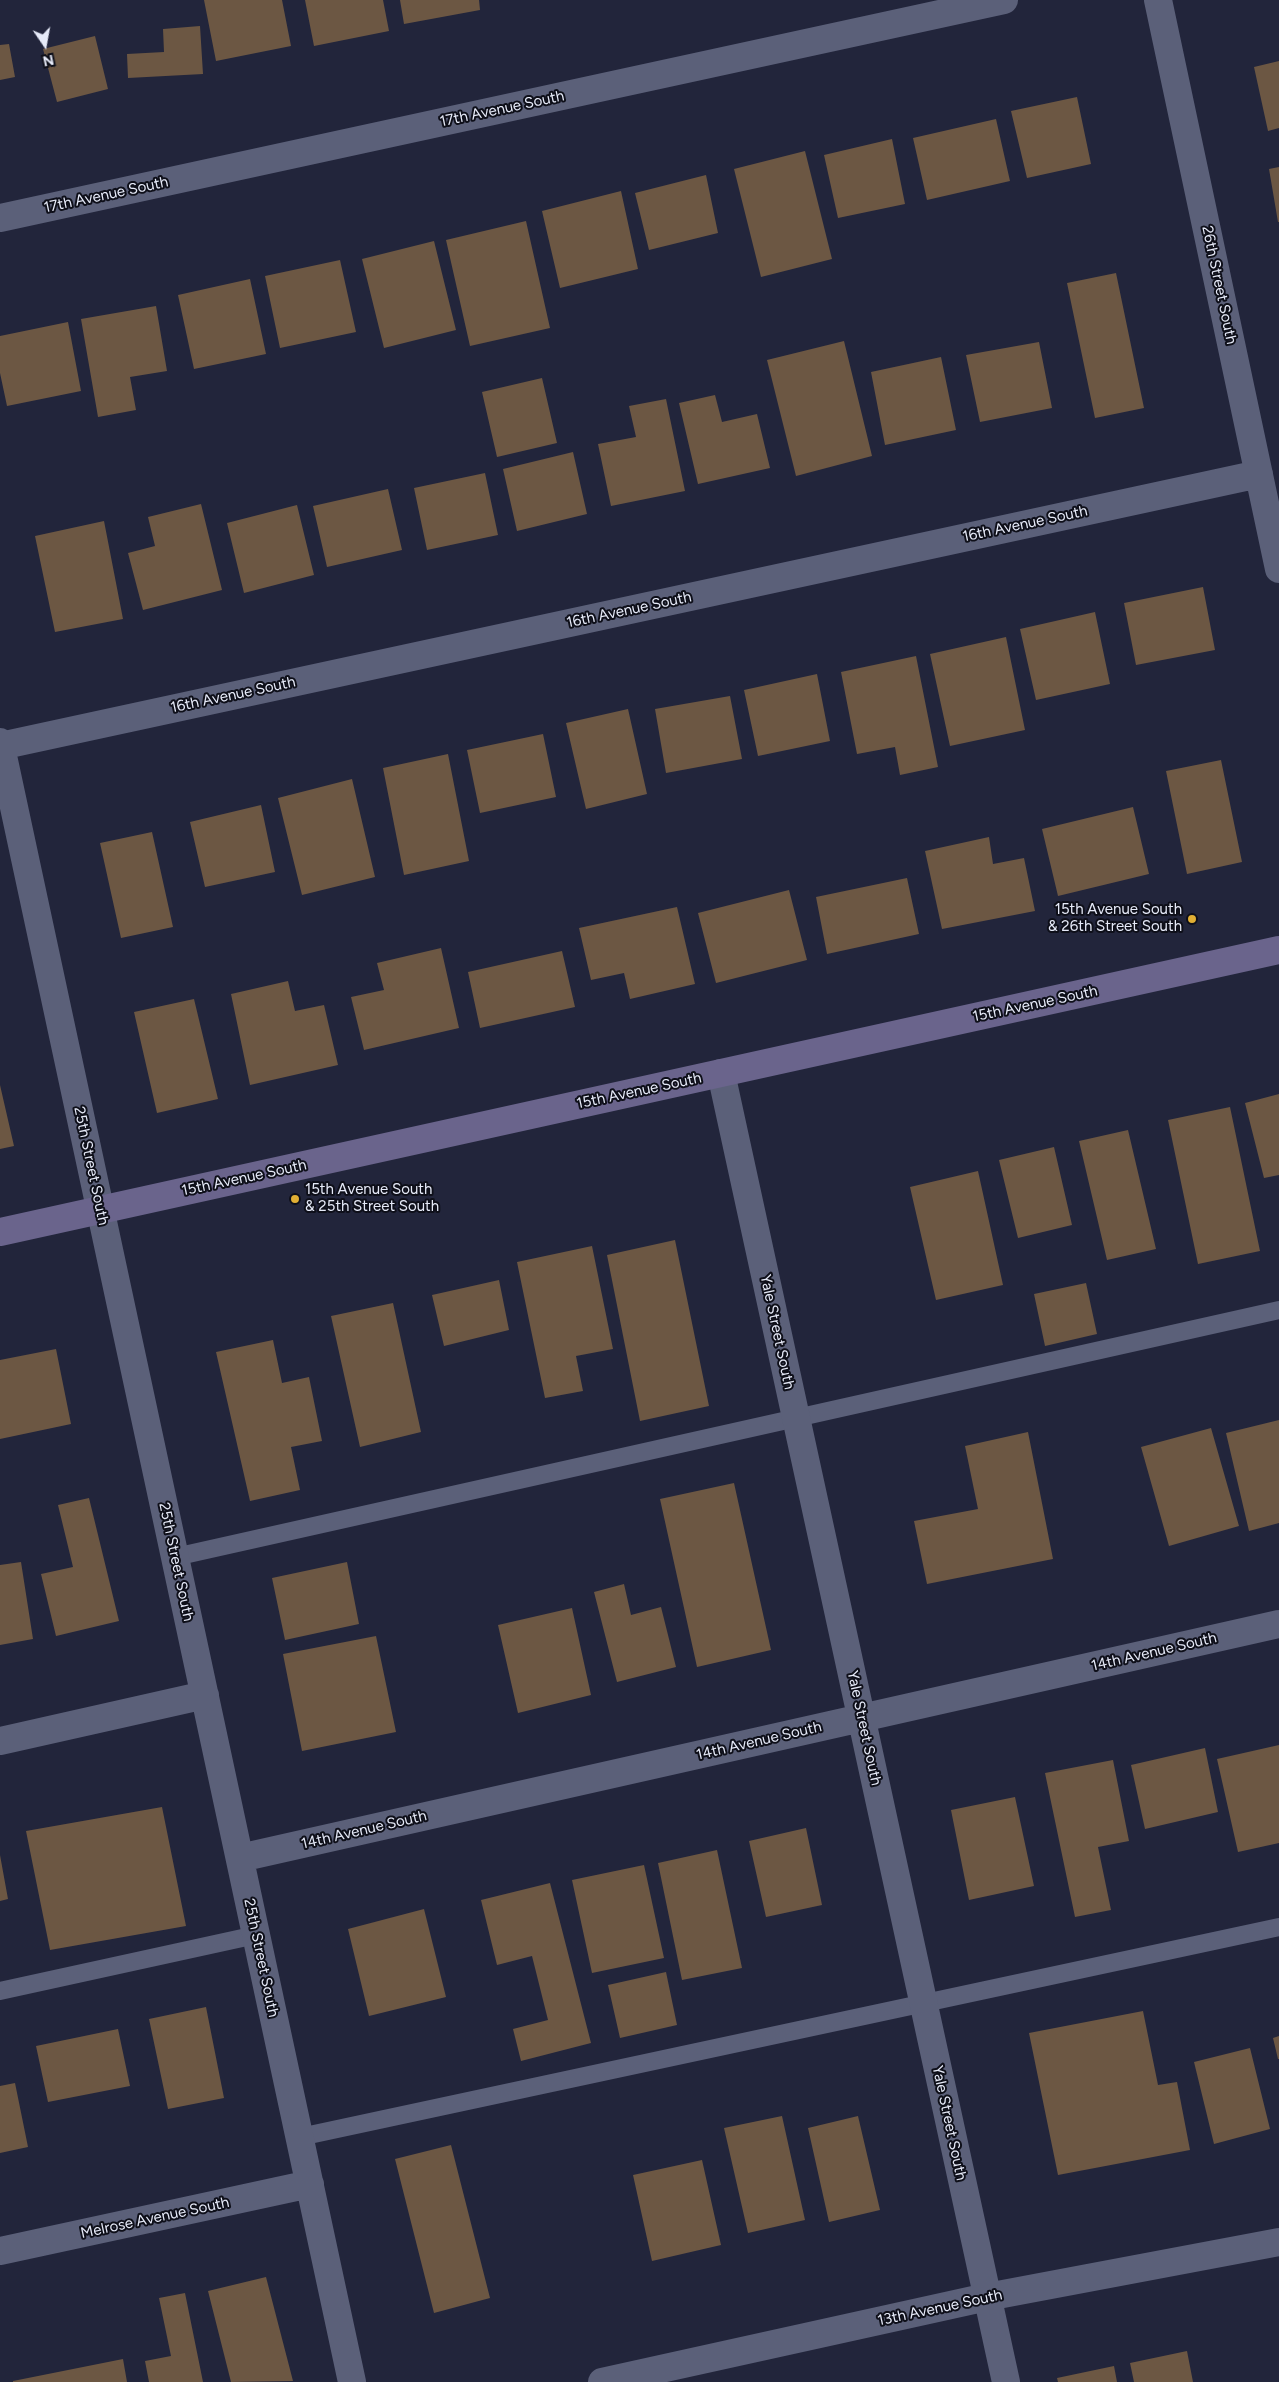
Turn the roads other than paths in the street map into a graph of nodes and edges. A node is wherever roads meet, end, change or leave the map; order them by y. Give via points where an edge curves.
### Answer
1 (1004, 0) edge
2 (1158, 0) edge
3 (0, 218) edge
4 (1259, 474) junction
5 (1279, 569) edge
6 (0, 744) edge
7 (1279, 950) edge
8 (721, 1073) junction
9 (101, 1210) junction
10 (0, 1232) edge
11 (1279, 1310) edge
12 (796, 1419) junction
13 (175, 1557) junction
14 (1279, 1624) edge
15 (204, 1695) junction
16 (862, 1718) junction
17 (0, 1740) edge
18 (240, 1858) junction
19 (1279, 1927) edge
20 (256, 1935) junction
21 (0, 1991) edge
22 (923, 2002) junction
23 (300, 2137) junction
24 (310, 2184) junction
25 (1279, 2242) edge
26 (0, 2251) edge
27 (987, 2297) junction
28 (352, 2382) edge
29 (602, 2382) edge
30 (1006, 2382) edge

1 - 3 street, 17th Avenue South
2 - 4 street, 26th Street South
4 - 5 street, 26th Street South
4 - 6 street, 16th Avenue South
6 - 9 street, 25th Street South
7 - 8 street, 15th Avenue South
8 - 9 street, 15th Avenue South
8 - 12 street, Yale Street South
9 - 10 street, 15th Avenue South
9 - 13 street, 25th Street South
11 - 12 lane
12 - 13 lane
12 - 16 street, Yale Street South
13 - 15 street, 25th Street South
14 - 16 street, 14th Avenue South
15 - 17 street
15 - 18 street, 25th Street South
16 - 18 street, 14th Avenue South
16 - 22 street, Yale Street South
18 - 20 street, 25th Street South
19 - 22 lane
20 - 21 lane
20 - 23 street, 25th Street South
22 - 23 lane
22 - 27 street, Yale Street South
23 - 24 street, 25th Street South
24 - 26 street, Melrose Avenue South
24 - 28 street, 25th Street South
25 - 27 street, 13th Avenue South
27 - 29 street, 13th Avenue South
27 - 30 street, Yale Street South

